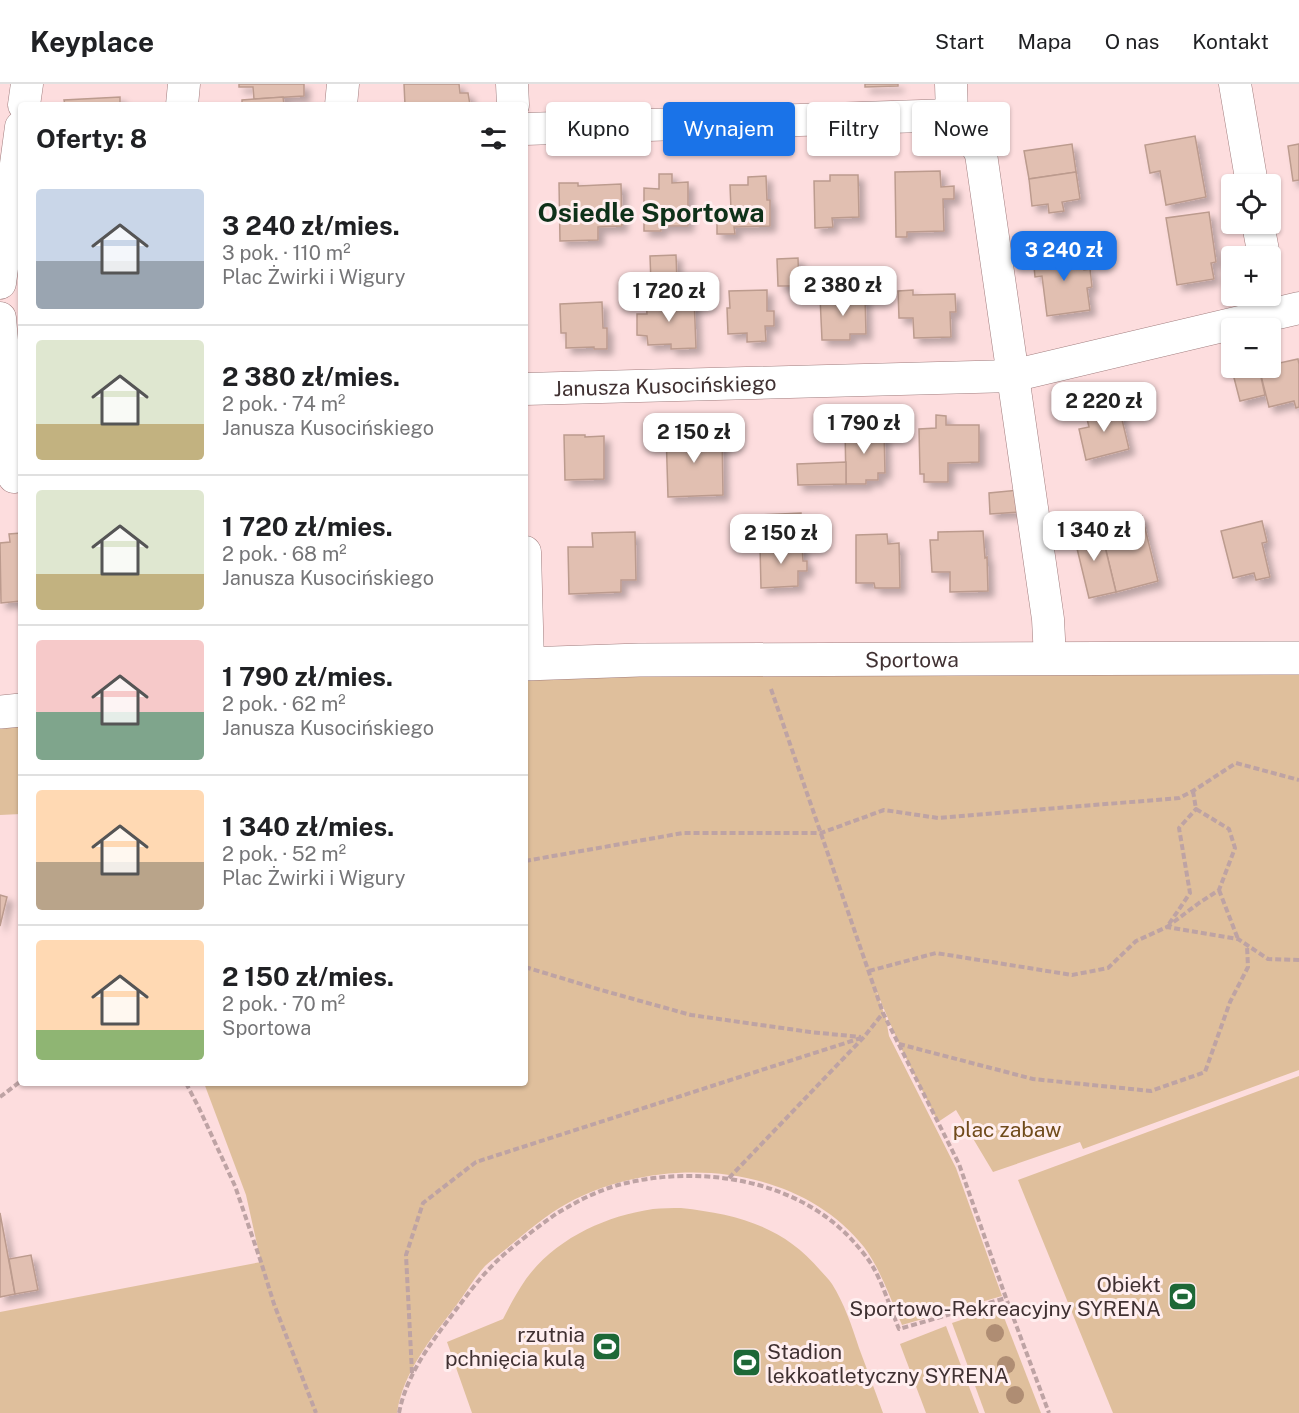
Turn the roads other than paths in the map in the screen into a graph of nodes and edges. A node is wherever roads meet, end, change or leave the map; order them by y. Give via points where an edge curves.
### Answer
1 (27, 84) edge
2 (184, 84) edge
3 (343, 84) edge
4 (512, 84) edge
5 (951, 84) edge
6 (1236, 84) edge
7 (24, 102) edge
8 (182, 102) edge
9 (341, 102) edge
10 (513, 102) edge
11 (952, 102) edge
12 (912, 116) edge
13 (528, 129) edge
14 (18, 149) edge
15 (981, 156) edge
16 (1250, 174) edge
17 (0, 283) edge
18 (1281, 306) edge
19 (0, 318) edge
20 (1012, 376) junction
21 (528, 389) edge
22 (12, 480) edge
23 (1050, 658) junction
24 (1299, 658) edge
25 (528, 664) edge
26 (18, 710) edge
27 (0, 712) edge

1 - 7 street
2 - 8 street
3 - 9 street
4 - 10 street
5 - 11 street
6 - 16 street
12 - 13 street
14 - 17 street
15 - 20 street
18 - 20 street, Janusza Kusocińskiego
19 - 22 street
20 - 21 street, Janusza Kusocińskiego
20 - 23 street via 1048,619
23 - 24 street, Sportowa
23 - 25 street, Sportowa
26 - 27 street

